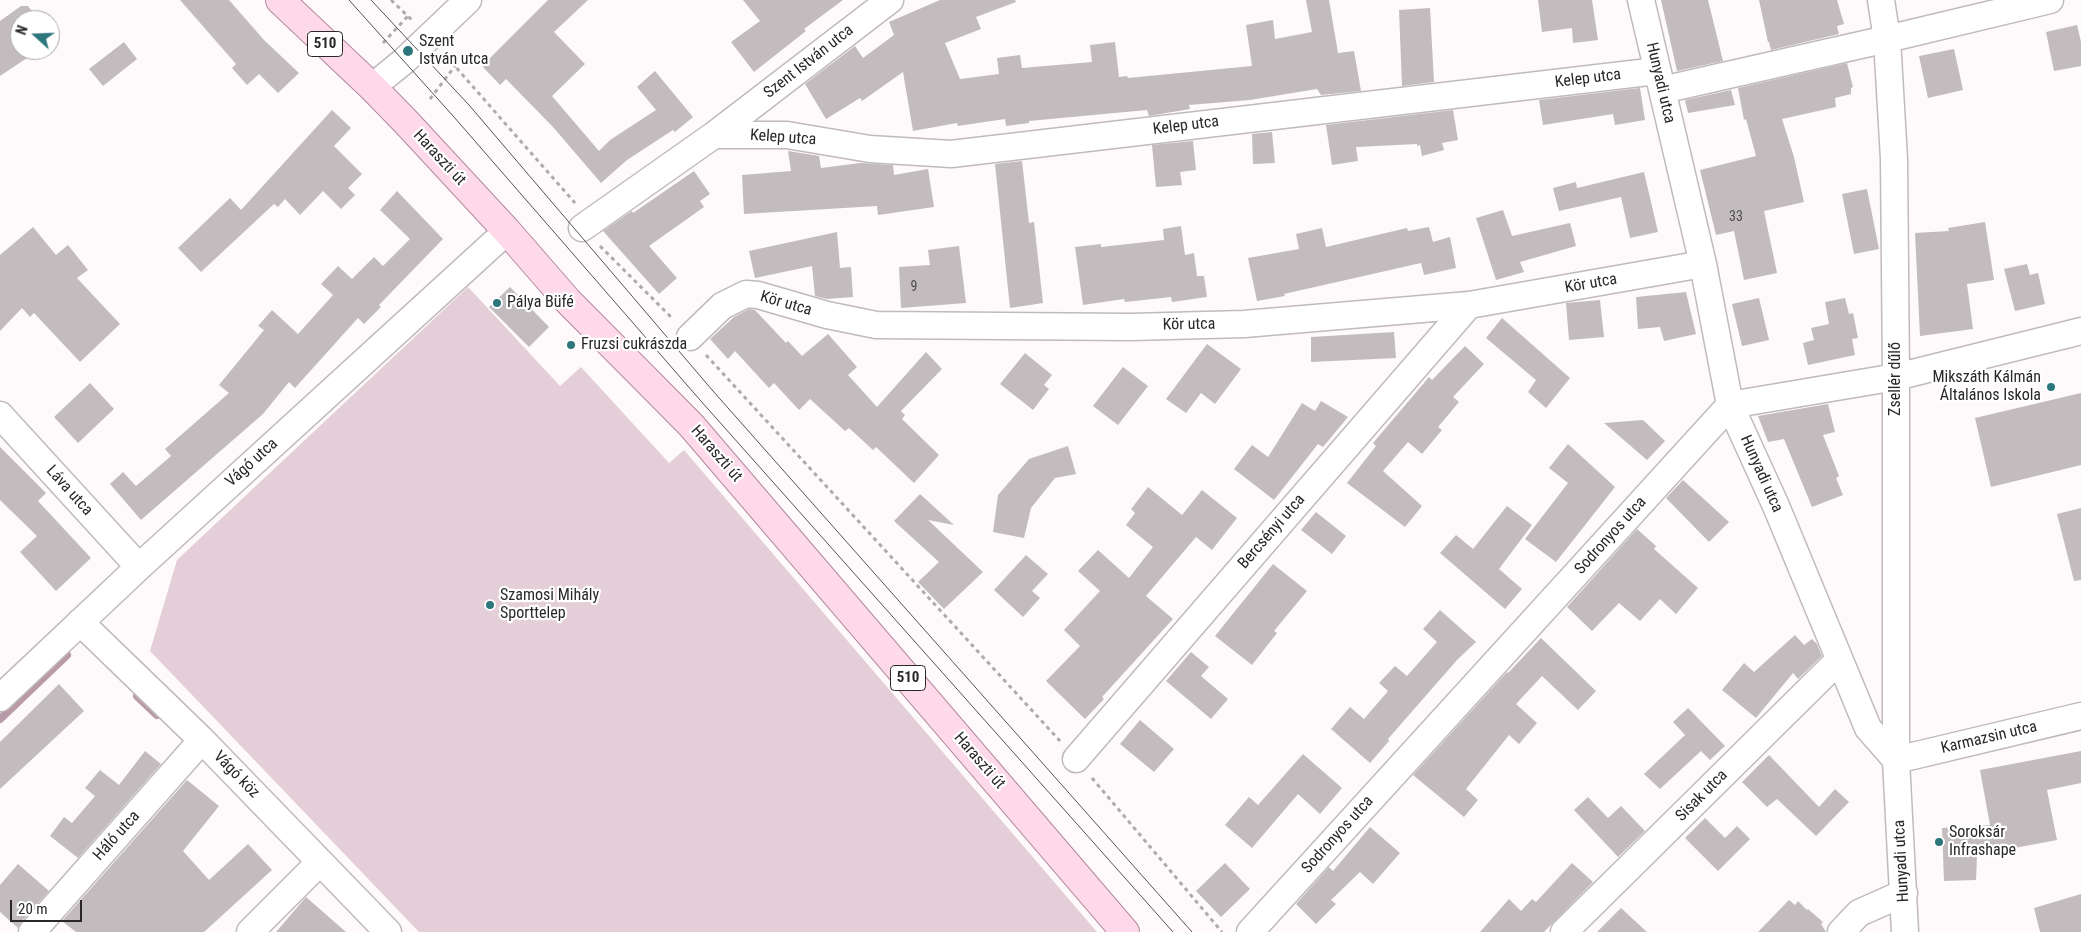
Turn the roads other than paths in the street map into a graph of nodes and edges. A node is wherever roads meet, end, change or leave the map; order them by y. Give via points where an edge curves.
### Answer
1 (280, 0) edge
2 (468, 0) edge
3 (890, 0) edge
4 (1641, 0) edge
5 (1881, 0) edge
6 (2050, 0) edge
7 (1887, 39) junction
8 (404, 61) junction
9 (1659, 80) junction
10 (372, 87) junction
11 (407, 123) junction
12 (714, 135) junction
13 (586, 225) road end
14 (507, 232) junction
15 (1703, 264) junction
16 (1468, 305) junction
17 (2081, 331) edge
18 (690, 337) road end
19 (1896, 377) junction
20 (1730, 405) junction
21 (0, 415) edge
22 (138, 567) junction
23 (80, 622) junction
24 (1839, 660) junction
25 (0, 698) edge
26 (2081, 716) edge
27 (202, 740) junction
28 (1076, 759) road end
29 (1896, 760) junction
30 (320, 862) junction
31 (1904, 893) junction
32 (32, 932) edge
33 (250, 932) edge
34 (387, 932) edge
35 (1124, 932) edge
36 (1250, 932) edge
37 (1564, 932) edge
38 (1841, 932) edge
39 (1905, 932) edge

1 - 10 main road, Haraszti út / 510
2 - 8 street
3 - 12 street, Szent István utca
4 - 9 street, Hunyadi utca
5 - 7 street, Zsellér dűlő
6 - 7 street, Kelep utca
7 - 9 street, Kelep utca
7 - 19 street, Zsellér dűlő via 1894,159
8 - 10 street
8 - 11 street via 395,90
9 - 12 street, Kelep utca via 951,154 870,149 787,135
9 - 15 street, Hunyadi utca
10 - 11 main road, Haraszti út / 510
11 - 14 main road, Haraszti út / 510
12 - 13 street, Szent István utca
14 - 22 street, Vágó utca
14 - 35 main road, Haraszti út / 510 via 567,300 691,425
15 - 16 street, Kör utca
15 - 20 street, Hunyadi utca
16 - 18 street, Kör utca via 1244,324 895,326 827,316 758,294 746,294 722,306
16 - 28 street, Bercsényi utca
17 - 19 street
19 - 20 street
19 - 29 street, Zsellér dűlő
20 - 24 street, Hunyadi utca via 1776,506
20 - 36 street, Sodronyos utca
21 - 22 street, Láva utca
22 - 23 street, Vágó utca
23 - 25 street, Vágó utca
23 - 27 street, Vágó köz
24 - 29 street, Hunyadi utca via 1868,728
24 - 37 street, Sisak utca
26 - 29 street, Karmazsin utca
27 - 30 street, Vágó köz
27 - 32 street, Háló utca
29 - 31 street, Hunyadi utca
30 - 33 street
30 - 34 street, Vágó köz
31 - 38 street via 1859,913
31 - 39 street, Hunyadi utca

